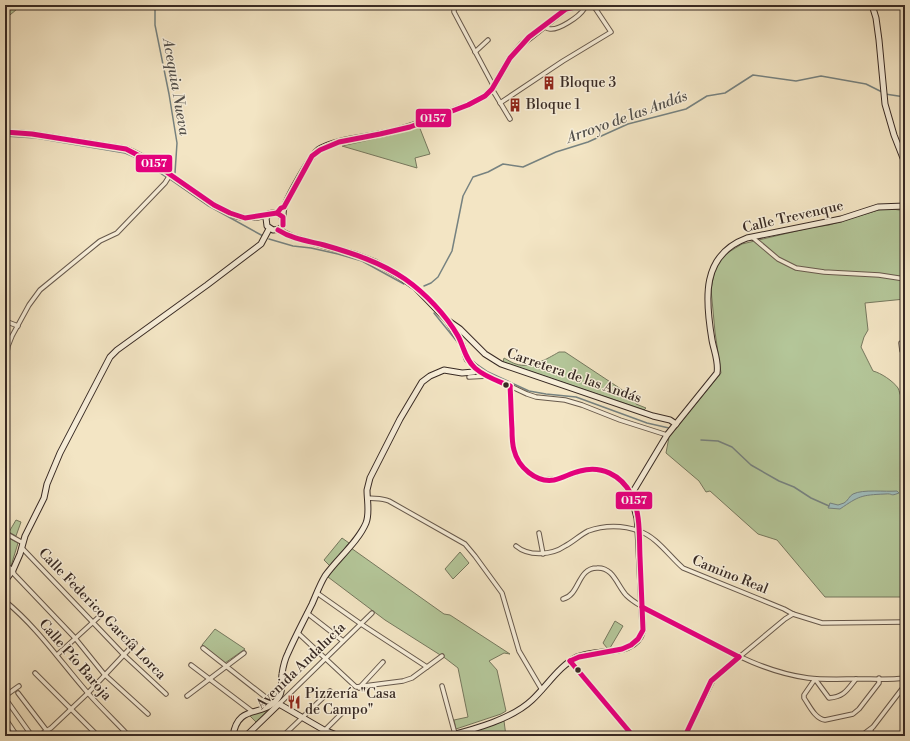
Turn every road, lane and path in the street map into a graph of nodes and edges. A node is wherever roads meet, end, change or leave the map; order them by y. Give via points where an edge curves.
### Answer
1 (460, 5) edge
2 (593, 5) edge
3 (872, 5) edge
4 (582, 6) edge
5 (568, 7) edge
6 (543, 26) junction
7 (488, 40) dead end
8 (475, 52) junction
9 (493, 88) junction
10 (500, 103) junction
11 (510, 118) dead end
12 (5, 132) edge
13 (905, 163) edge
14 (170, 175) junction
15 (905, 206) edge
16 (284, 207) junction
17 (276, 212) junction
18 (269, 214) junction
19 (259, 217) junction
20 (282, 217) junction
21 (266, 223) junction
22 (283, 224) junction
23 (270, 229) junction
24 (278, 230) junction
25 (288, 234) junction
26 (752, 237) junction
27 (905, 279) edge
28 (447, 320) junction
29 (5, 321) edge
30 (18, 326) junction
31 (460, 329) junction
32 (468, 337) junction
33 (462, 342) junction
34 (905, 343) edge
35 (905, 351) edge
36 (5, 365) edge
37 (472, 365) junction
38 (477, 371) junction
39 (468, 375) junction
40 (489, 376) junction
41 (510, 386) junction
42 (676, 424) junction
43 (668, 435) junction
44 (631, 495) junction
45 (368, 498) junction
46 (638, 530) junction
47 (5, 533) edge
48 (540, 533) dead end
49 (23, 546) junction
50 (516, 546) dead end
51 (543, 554) junction
52 (5, 565) edge
53 (13, 570) junction
54 (5, 581) edge
55 (317, 593) junction
56 (563, 599) dead end
57 (5, 601) edge
58 (642, 607) junction
59 (784, 609) junction
60 (308, 613) junction
61 (372, 613) dead end
62 (102, 614) dead end
63 (793, 614) junction
64 (785, 619) junction
65 (93, 622) junction
66 (905, 622) edge
67 (360, 624) junction
68 (298, 633) junction
69 (75, 638) junction
70 (343, 641) junction
71 (135, 643) dead end
72 (202, 648) dead end
73 (244, 653) dead end
74 (57, 655) junction
75 (124, 655) junction
76 (442, 656) dead end
77 (739, 657) junction
78 (326, 659) junction
79 (570, 661) junction
80 (383, 662) dead end
81 (191, 665) dead end
82 (226, 667) junction
83 (427, 667) junction
84 (35, 673) dead end
85 (106, 675) junction
86 (879, 678) junction
87 (903, 678) edge
88 (210, 679) junction
89 (815, 679) junction
90 (856, 679) junction
91 (905, 685) edge
92 (18, 686) dead end
93 (442, 686) dead end
94 (359, 688) junction
95 (542, 690) junction
96 (330, 691) dead end
97 (18, 693) dead end
98 (88, 693) junction
99 (166, 694) dead end
100 (187, 696) dead end
101 (5, 697) edge
102 (272, 703) junction
103 (279, 704) junction
104 (72, 709) junction
105 (346, 709) dead end
106 (253, 712) junction
107 (148, 714) dead end
108 (303, 717) junction
109 (5, 718) edge
110 (872, 729) junction
111 (324, 730) junction
112 (47, 731) junction
113 (128, 734) dead end
114 (455, 734) junction
115 (17, 736) edge
116 (32, 736) edge
117 (38, 736) edge
118 (98, 736) edge
119 (233, 736) edge
120 (246, 736) edge
121 (283, 736) edge
122 (319, 736) edge
123 (339, 736) edge
124 (448, 736) edge
125 (632, 736) edge
126 (686, 736) edge
127 (861, 736) edge
128 (868, 736) edge
129 (873, 736) edge

1 - 8 street via 454,12
2 - 10 street via 611,32
3 - 13 street via 876,18 887,114
4 - 5 street
4 - 6 street via 582,13 564,24 550,29
5 - 6 street
6 - 9 street via 517,49
7 - 8 street
8 - 9 street
9 - 10 street
9 - 16 street via 468,105 400,129 322,148 312,156
10 - 11 street
12 - 14 street via 126,148
14 - 19 street via 214,205 234,215 245,218
14 - 30 street via 116,233 100,241 40,290
15 - 26 street, Calle Trevenque via 878,207 842,219
16 - 17 street
16 - 20 street
17 - 18 street
17 - 20 street
18 - 19 street
18 - 21 street
19 - 21 street
20 - 22 street
21 - 23 street
22 - 24 street
22 - 25 street
23 - 24 street
23 - 49 street via 261,244 116,350 110,357 60,453
24 - 25 street, Carretera de las Andás
25 - 28 street, Carretera de las Andás via 293,238 375,262 416,288
26 - 27 street via 778,259 796,268
26 - 42 street, Calle Trevenque via 739,241 724,251 711,273 708,292 717,373
28 - 31 street, Carretera de las Andás
28 - 33 street
29 - 30 street
30 - 36 street via 8,346
31 - 32 street, Carretera de las Andás
31 - 33 street
32 - 33 street
32 - 42 street, Carretera de las Andás via 485,354 508,367
33 - 37 street via 464,354
34 - 35 street via 902,343 902,351
37 - 38 street
37 - 39 street
38 - 39 street
38 - 40 street
39 - 40 street
39 - 45 street via 444,370 422,382 370,478
40 - 41 street
41 - 43 street via 536,397 582,404 620,420
41 - 44 street via 513,447 524,468 545,480 563,478 587,469 602,470 624,483
42 - 43 street, Calle Trevenque
43 - 44 street, Calle Trevenque
44 - 46 street
45 - 55 street via 368,514 361,532 332,566
45 - 95 street via 389,501 465,544 502,593 519,651
46 - 51 street, Camino Real via 616,526 597,528 565,547
46 - 58 street
46 - 59 street, Camino Real via 658,542 683,568
47 - 49 street, Calle Federico García Lorca
48 - 51 street
49 - 53 street
49 - 65 street, Calle Federico García Lorca
50 - 51 street, Camino Real via 525,551
52 - 53 street
53 - 54 street
53 - 69 street
55 - 60 street
55 - 67 street
56 - 58 street via 573,593 585,573 596,568 609,571 625,594
57 - 74 street, Calle Pío Baroja via 32,626
58 - 77 street
58 - 79 street via 643,630 637,641 626,648 582,655
59 - 63 street, Camino Real
59 - 64 street
60 - 68 street
60 - 70 street
61 - 67 street, Avenida Andalucía
62 - 65 street
63 - 64 street
63 - 66 street, Camino Real via 822,623
64 - 77 street
65 - 69 street
65 - 75 street, Calle Federico García Lorca
67 - 70 street, Avenida Andalucía
67 - 83 street
68 - 78 street
68 - 102 street via 283,668 281,692
69 - 74 street
69 - 85 street
70 - 78 street, Avenida Andalucía
71 - 75 street
72 - 82 street
73 - 82 street
74 - 98 street, Calle Pío Baroja
75 - 85 street
75 - 99 street, Calle Federico García Lorca
76 - 83 street
77 - 89 street via 765,668
77 - 126 street via 711,681
78 - 94 street
78 - 103 street, Avenida Andalucía
79 - 95 street
79 - 125 street
80 - 94 street
81 - 88 street
82 - 88 street
82 - 102 street
83 - 94 street via 403,681
84 - 104 street
85 - 98 street
85 - 107 street
86 - 87 street
86 - 89 street via 879,683 856,712 849,716 825,720 817,716 804,698
86 - 90 street
87 - 91 street
88 - 100 street
88 - 106 street
89 - 90 street
89 - 90 street via 828,698 836,698 843,695
91 - 110 street
92 - 101 street
93 - 114 street
95 - 114 street via 514,713
96 - 108 street
97 - 112 street
98 - 104 street
98 - 113 street, Calle Pío Baroja
101 - 116 street
102 - 106 street
103 - 108 street
103 - 120 street, Avenida Andalucía
104 - 112 street
104 - 118 street
105 - 111 street
106 - 119 street via 244,715 238,721
108 - 111 street
108 - 121 street
109 - 115 street
110 - 127 street
110 - 128 street
110 - 129 street
111 - 122 street
111 - 123 street
112 - 117 street
114 - 124 street

